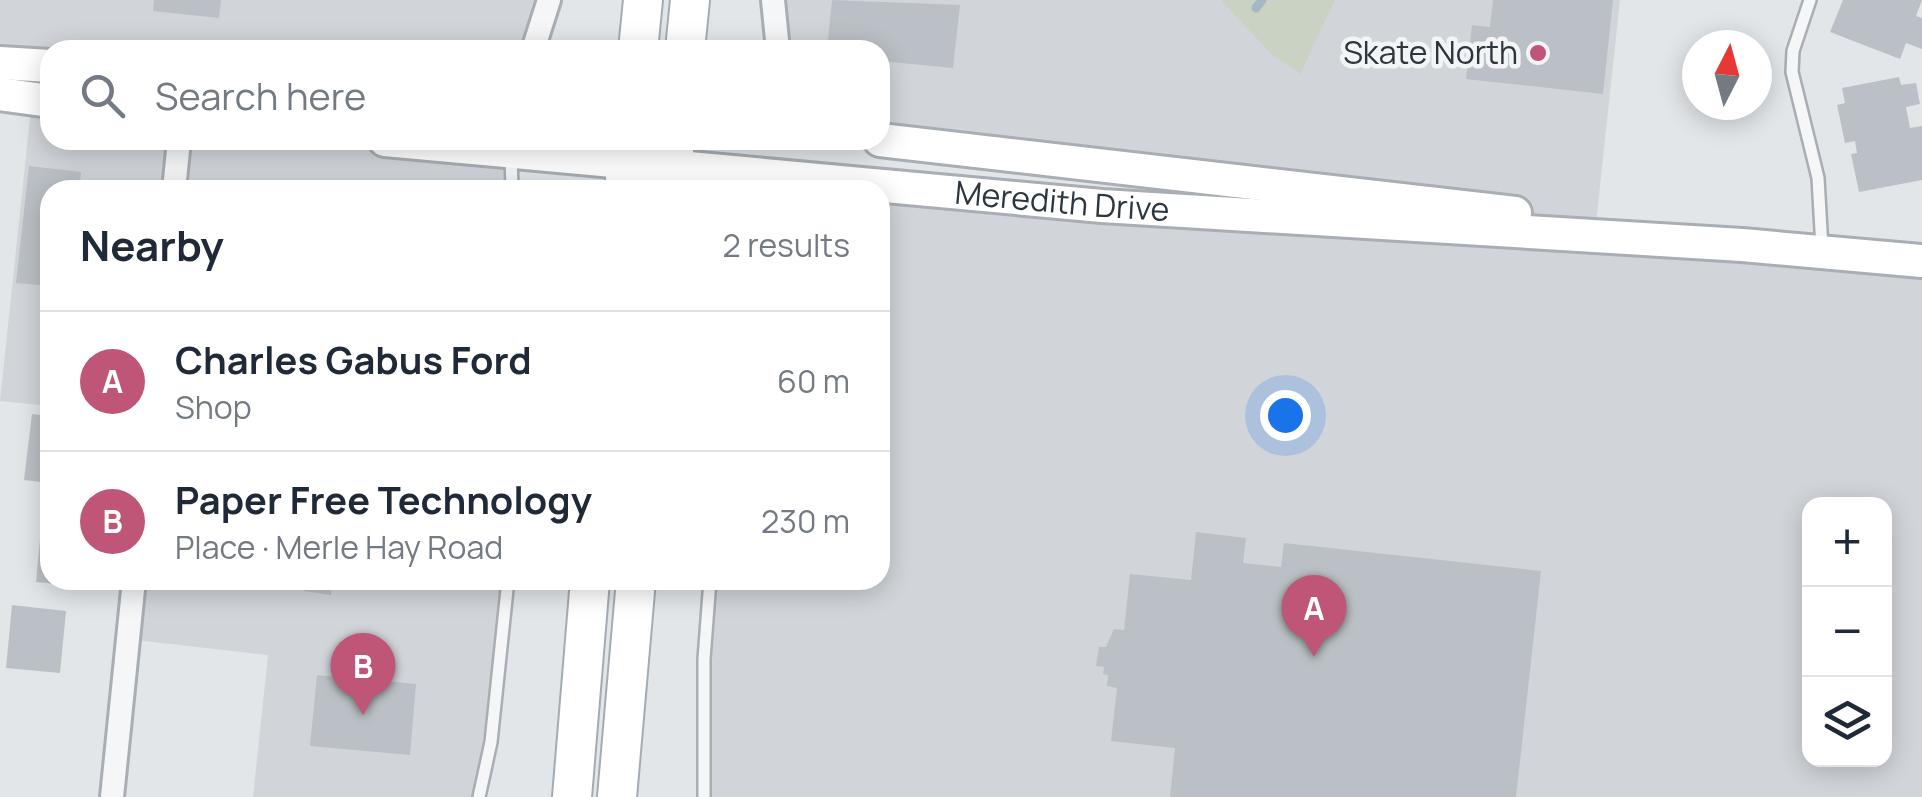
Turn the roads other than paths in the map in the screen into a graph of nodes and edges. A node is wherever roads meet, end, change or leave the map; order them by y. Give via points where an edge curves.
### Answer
1 (549, 0) edge
2 (644, 0) edge
3 (690, 0) edge
4 (773, 0) edge
5 (1810, 0) edge
6 (536, 40) edge
7 (639, 40) edge
8 (686, 40) edge
9 (777, 40) edge
10 (0, 64) edge
11 (40, 66) edge
12 (0, 94) edge
13 (40, 100) edge
14 (890, 141) edge
15 (178, 150) edge
16 (482, 150) edge
17 (511, 153) junction
18 (626, 165) edge
19 (672, 166) edge
20 (175, 180) edge
21 (512, 180) edge
22 (750, 180) edge
23 (890, 192) edge
24 (1742, 245) junction
25 (1822, 252) junction
26 (1922, 261) edge
27 (133, 590) edge
28 (507, 590) edge
29 (589, 590) edge
30 (635, 590) edge
31 (709, 590) edge
32 (112, 797) edge
33 (478, 797) edge
34 (572, 797) edge
35 (617, 797) edge
36 (704, 797) edge

1 - 6 street
2 - 7 main road
3 - 8 main road
4 - 9 street
5 - 25 lane via 1792,72 1818,178
10 - 11 main road
12 - 13 main road
14 - 24 main road, Meredith Drive via 1357,192
15 - 20 street
16 - 17 main road, Meredith Drive
17 - 18 main road, Meredith Drive
17 - 21 lane
18 - 19 main road, Meredith Drive
19 - 22 main road, Meredith Drive
23 - 24 main road, Meredith Drive
24 - 25 main road, Meredith Drive
25 - 26 main road, Meredith Drive
27 - 32 street
28 - 33 lane via 491,742
29 - 34 main road
30 - 35 main road
31 - 36 lane

